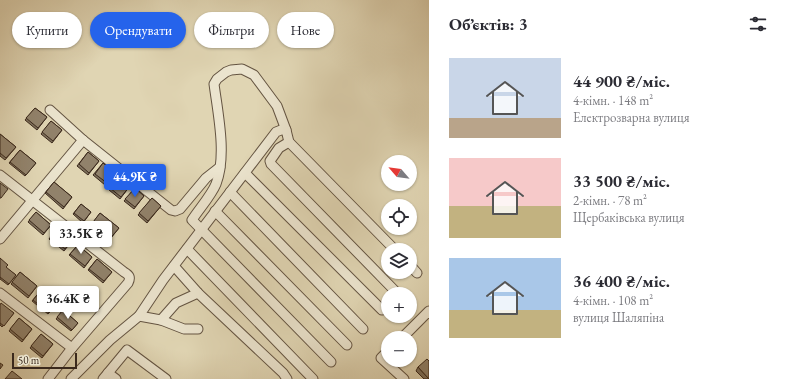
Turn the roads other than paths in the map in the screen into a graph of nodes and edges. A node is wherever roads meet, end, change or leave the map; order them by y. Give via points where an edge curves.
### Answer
1 (50, 110) dead end
2 (286, 130) junction
3 (83, 140) junction
4 (289, 142) junction
5 (220, 168) junction
6 (244, 173) junction
7 (0, 176) edge
8 (230, 192) junction
9 (32, 201) junction
10 (215, 211) junction
11 (202, 229) junction
12 (0, 239) edge
13 (388, 243) edge
14 (187, 249) junction
15 (174, 266) junction
16 (391, 287) edge
17 (0, 293) edge
18 (198, 293) junction
19 (381, 309) edge
20 (429, 311) edge
21 (139, 316) junction
22 (161, 320) junction
23 (198, 329) dead end
24 (363, 329) dead end
25 (409, 331) edge
26 (347, 345) dead end
27 (72, 348) junction
28 (331, 362) dead end
29 (395, 367) edge
30 (105, 376) edge
31 (48, 379) edge
32 (71, 379) edge
33 (116, 379) edge
34 (166, 379) edge
35 (287, 379) edge
36 (313, 379) edge
37 (404, 379) edge

1 - 3 street
2 - 4 street
2 - 5 street via 277,106 254,75 242,70 226,72 214,84 221,141
2 - 6 street via 276,132
3 - 5 street via 175,211 180,209 206,178
3 - 9 street
4 - 13 street
4 - 16 street via 272,156 271,164
5 - 11 street via 216,184 192,220
6 - 8 street
6 - 19 street
7 - 9 street
8 - 10 street
8 - 24 street
9 - 12 street
9 - 27 street via 129,275 128,283
10 - 11 street
10 - 26 street
11 - 14 street
11 - 28 street
14 - 15 street
14 - 36 street
15 - 18 street
15 - 21 street
17 - 27 street
18 - 22 street via 176,303
18 - 35 street via 283,372
20 - 25 street
21 - 22 street
21 - 32 street via 110,340
22 - 23 street via 184,329
27 - 31 street
29 - 37 street
30 - 33 street
30 - 34 street via 127,350

